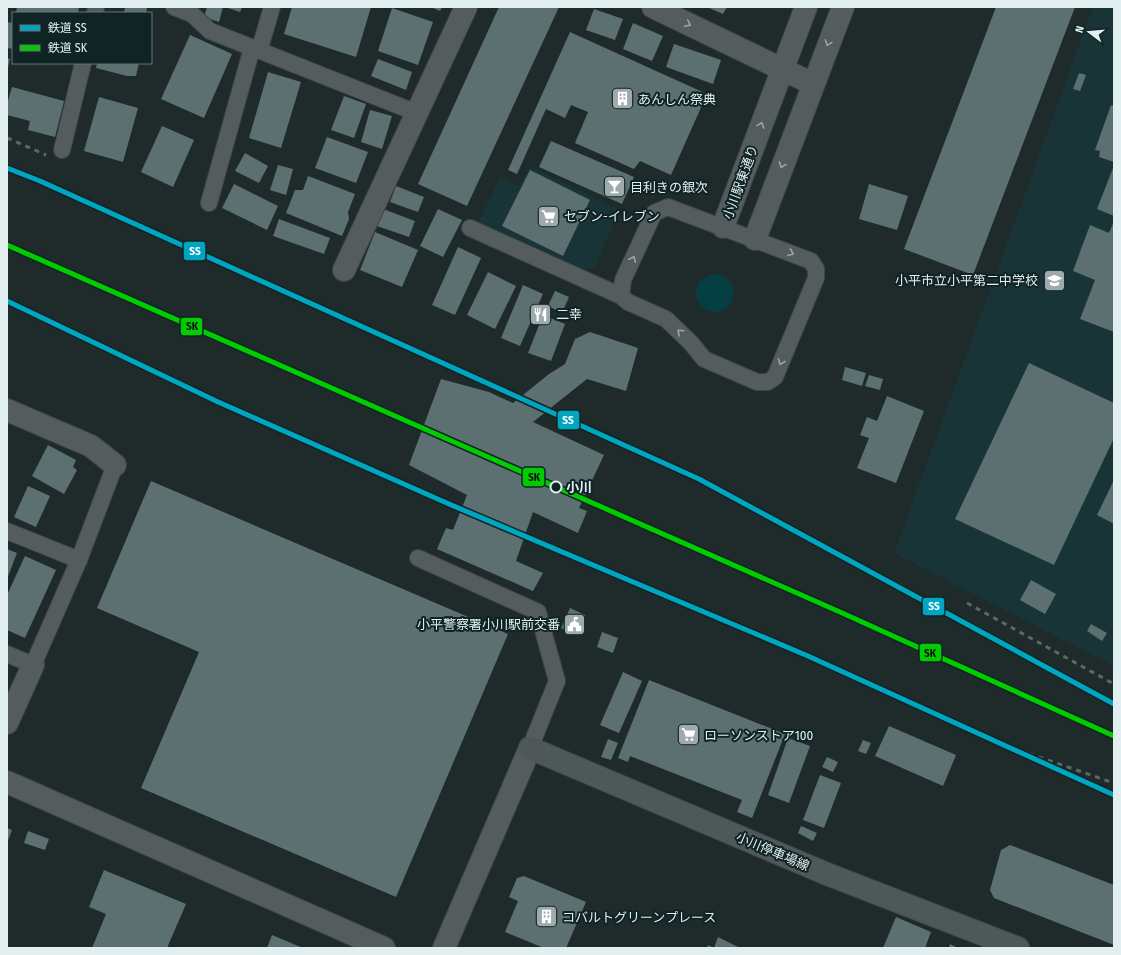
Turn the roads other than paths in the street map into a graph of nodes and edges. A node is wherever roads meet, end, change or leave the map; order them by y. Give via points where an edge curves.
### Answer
1 (174, 7) edge
2 (272, 7) edge
3 (466, 7) edge
4 (653, 7) edge
5 (806, 7) edge
6 (843, 7) edge
7 (256, 49) junction
8 (83, 64) edge
9 (782, 70) junction
10 (812, 84) junction
11 (417, 113) junction
12 (62, 150) dead end
13 (209, 203) dead end
14 (723, 227) junction
15 (470, 228) dead end
16 (755, 238) junction
17 (344, 270) dead end
18 (621, 296) junction
19 (7, 410) edge
20 (115, 465) joint
21 (7, 531) edge
22 (418, 558) dead end
23 (79, 560) junction
24 (7, 654) edge
25 (33, 665) junction
26 (7, 723) edge
27 (530, 748) junction
28 (7, 782) edge
29 (384, 948) edge
30 (444, 948) edge
31 (1018, 948) edge

1 - 7 lane via 192,14 210,31
2 - 7 lane
3 - 11 street
4 -> 9 street
5 - 9 street, 小川駅東通り
6 -> 10 street
7 - 11 lane
7 - 13 lane
8 - 12 lane
9 - 10 street
14 -> 9 street, 小川駅東通り
10 -> 16 street
11 - 17 street
14 - 16 lane
18 -> 14 lane, 小川駅東通り via 623,280 654,213 668,207
15 - 18 lane
16 -> 18 lane via 811,261 816,270 816,278 775,377 768,382 757,382 704,359 666,320
19 - 20 street via 92,446
20 - 23 lane
21 - 23 lane
22 - 27 lane via 538,612 557,681
23 - 25 lane
24 - 25 lane
25 - 26 street
27 - 30 street
27 - 31 main road, 小川停車場線 via 827,874
28 - 29 street

